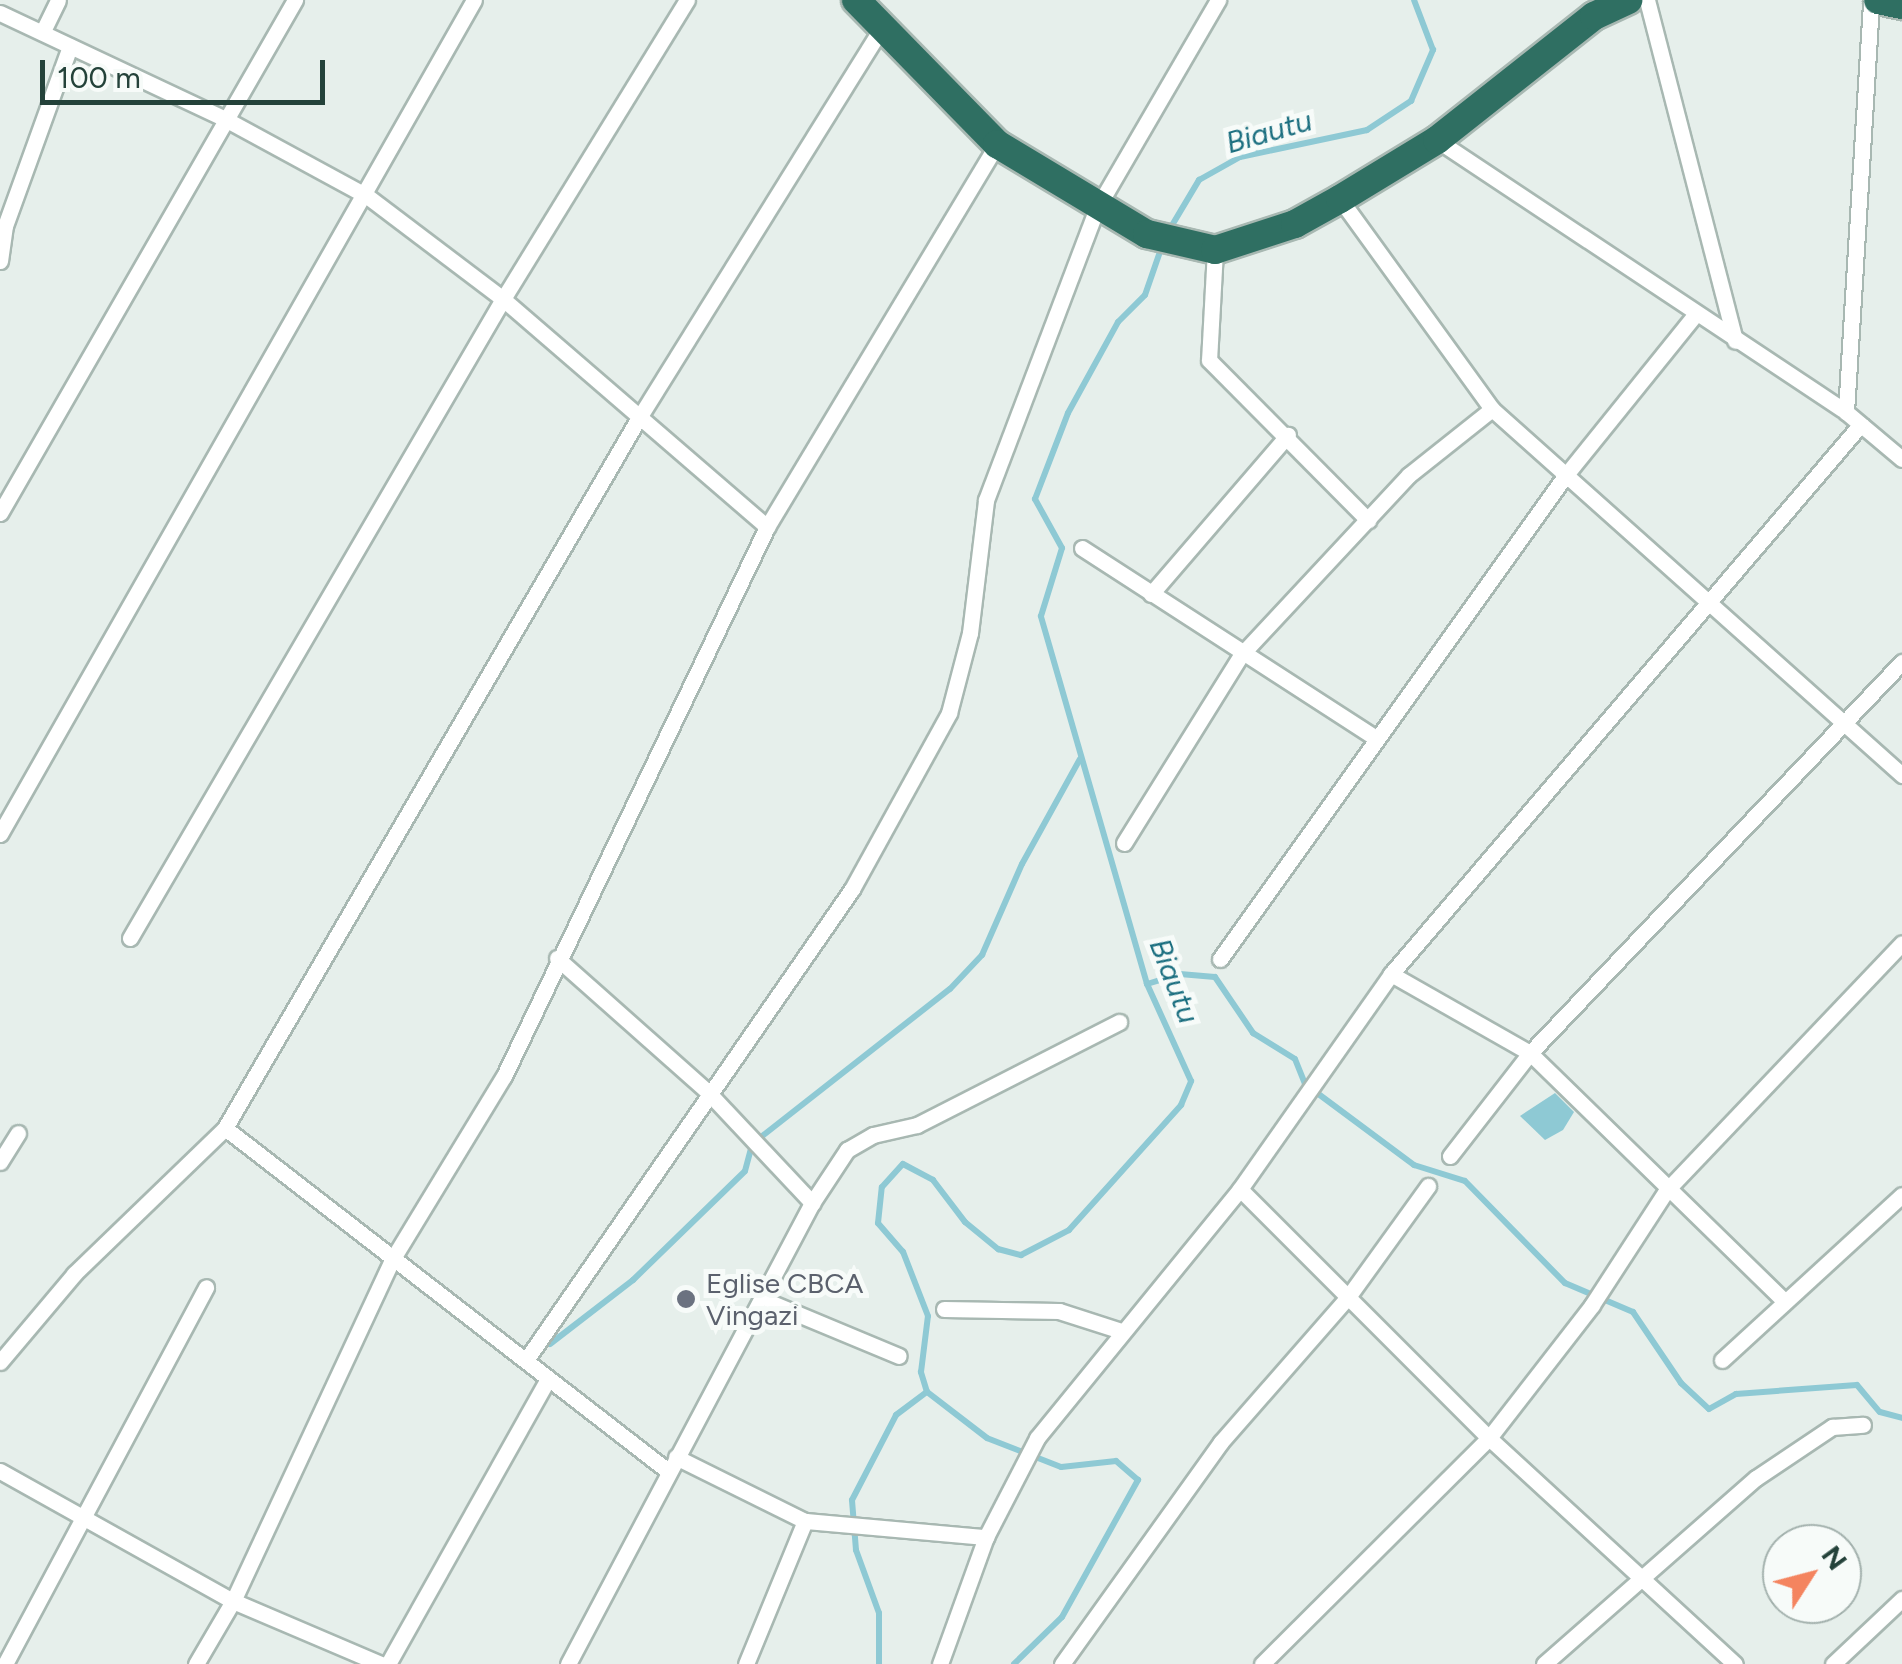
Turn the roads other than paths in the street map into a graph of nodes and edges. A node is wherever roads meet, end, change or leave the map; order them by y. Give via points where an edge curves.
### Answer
1 (58, 0) edge
2 (295, 0) edge
3 (474, 0) edge
4 (688, 0) edge
5 (856, 0) edge
6 (1218, 0) edge
7 (1629, 0) edge
8 (1647, 0) edge
9 (1875, 0) edge
10 (1902, 4) edge
11 (0, 13) edge
12 (882, 28) junction
13 (42, 31) junction
14 (70, 46) junction
15 (225, 119) junction
16 (1437, 140) junction
17 (996, 144) junction
18 (367, 196) junction
19 (1340, 200) junction
20 (1097, 208) junction
21 (1214, 250) junction
22 (0, 261) edge
23 (503, 300) junction
24 (1694, 315) junction
25 (1736, 341) junction
26 (1492, 409) junction
27 (1846, 412) junction
28 (637, 421) junction
29 (1861, 424) junction
30 (1288, 435) junction
31 (1902, 459) edge
32 (1565, 476) junction
33 (0, 513) edge
34 (1368, 520) junction
35 (767, 528) junction
36 (1082, 548) dead end
37 (1151, 594) junction
38 (1704, 603) junction
39 (1242, 655) junction
40 (1902, 662) edge
41 (1842, 726) junction
42 (1377, 739) junction
43 (1902, 775) edge
44 (0, 834) edge
45 (1124, 843) dead end
46 (130, 938) dead end
47 (1902, 942) edge
48 (558, 958) junction
49 (1220, 960) dead end
50 (1391, 974) junction
51 (1119, 1022) dead end
52 (1530, 1053) junction
53 (707, 1091) junction
54 (225, 1128) junction
55 (18, 1132) dead end
56 (1450, 1156) dead end
57 (0, 1162) edge
58 (1428, 1186) dead end
59 (1240, 1189) junction
60 (1666, 1191) junction
61 (1902, 1196) edge
62 (812, 1203) junction
63 (392, 1260) junction
64 (206, 1287) dead end
65 (1348, 1297) junction
66 (762, 1299) junction
67 (1782, 1300) junction
68 (944, 1309) dead end
69 (1121, 1330) junction
70 (899, 1356) dead end
71 (526, 1360) junction
72 (1722, 1360) dead end
73 (0, 1362) edge
74 (548, 1379) junction
75 (1863, 1425) dead end
76 (1489, 1438) junction
77 (672, 1464) junction
78 (0, 1471) edge
79 (84, 1519) junction
80 (805, 1521) junction
81 (986, 1537) junction
82 (1638, 1576) junction
83 (1902, 1600) edge
84 (233, 1601) junction
85 (5, 1664) edge
86 (196, 1664) edge
87 (384, 1664) edge
88 (568, 1664) edge
89 (746, 1664) edge
90 (940, 1664) edge
91 (1062, 1664) edge
92 (1262, 1664) edge
93 (1544, 1664) edge
94 (1735, 1664) edge
95 (1833, 1664) edge

1 - 13 street
2 - 15 street
3 - 18 street
4 - 23 street
5 - 12 highway
6 - 20 street
7 - 16 highway via 1594,16
8 - 25 street
9 - 10 highway
9 - 27 street
11 - 13 street
12 - 17 highway
12 - 28 street
13 - 14 street
14 - 15 street
14 - 22 street via 6,226
15 - 18 street
15 - 33 street
16 - 19 highway
16 - 24 street
17 - 20 highway
17 - 35 street
18 - 23 street
18 - 44 street
19 - 21 highway via 1295,224
19 - 26 street
20 - 21 highway via 1147,234
20 - 53 street via 986,500 970,633 949,713 852,889
21 - 30 street via 1209,360
23 - 28 street
23 - 46 street
24 - 25 street
24 - 32 street
25 - 27 street
26 - 32 street
26 - 34 street via 1409,475
27 - 29 street
28 - 35 street
28 - 54 street
29 - 31 street
29 - 38 street
30 - 34 street
30 - 37 street
32 - 38 street
32 - 42 street
34 - 39 street
35 - 48 street
36 - 37 street
37 - 39 street
38 - 41 street
38 - 50 street
39 - 42 street
39 - 45 street
40 - 41 street
41 - 43 street
41 - 52 street
42 - 49 street
47 - 60 street
48 - 53 street
48 - 63 street via 504,1076
50 - 52 street
50 - 59 street
51 - 62 street via 917,1125 874,1135 848,1150
52 - 56 street
52 - 60 street
53 - 62 street
53 - 71 street
54 - 63 street
54 - 73 street via 74,1274
55 - 57 street
58 - 65 street
59 - 65 street
59 - 69 street
60 - 67 street
60 - 76 street via 1596,1298
61 - 67 street
62 - 66 street
63 - 71 street
63 - 84 street
64 - 79 street
65 - 76 street
65 - 91 street via 1221,1442
66 - 70 street
66 - 77 street
67 - 72 street
68 - 69 street via 1059,1311
69 - 81 street via 1037,1438
71 - 74 street
74 - 77 street
74 - 87 street
75 - 82 street via 1832,1428 1756,1478
76 - 82 street
76 - 92 street
77 - 80 street
77 - 88 street
78 - 79 street
79 - 84 street
79 - 85 street
80 - 81 street
80 - 89 street
81 - 90 street
82 - 93 street
82 - 94 street
83 - 95 street
84 - 86 street
84 - 87 street

